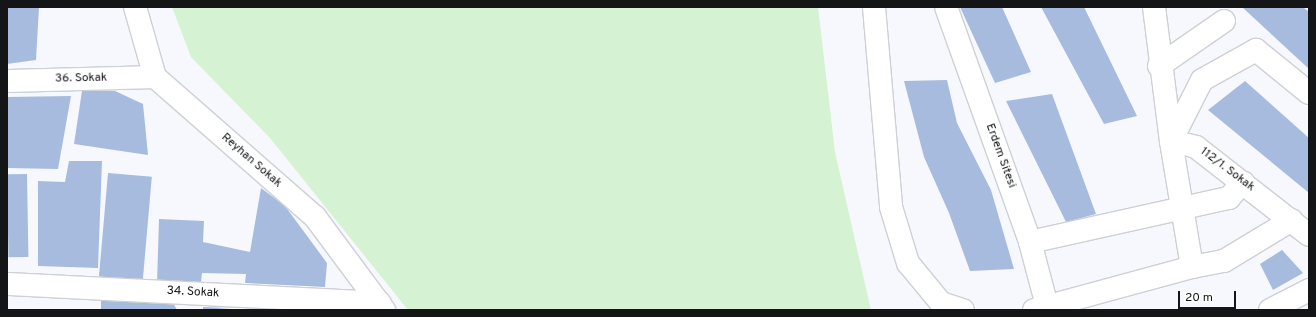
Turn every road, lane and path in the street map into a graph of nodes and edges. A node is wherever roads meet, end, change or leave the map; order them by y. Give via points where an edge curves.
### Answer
1 (134, 7) edge
2 (874, 7) edge
3 (946, 7) edge
4 (1154, 7) edge
5 (1224, 21) dead end
6 (1160, 66) junction
7 (155, 77) junction
8 (7, 81) edge
9 (1309, 92) edge
10 (1171, 141) junction
11 (1243, 182) junction
12 (1182, 208) junction
13 (1292, 220) junction
14 (1309, 235) edge
15 (1030, 242) junction
16 (1192, 267) junction
17 (7, 284) edge
18 (1309, 290) edge
19 (189, 301) edge
20 (382, 307) edge
21 (1041, 308) edge
22 (963, 310) edge
23 (1270, 310) edge

1 - 7 street
2 - 22 street via 891,207 908,263 941,303
3 - 15 street, Erdem Sitesi
4 - 6 street
5 - 6 street
6 - 10 street
7 - 8 street, 36. Sokak
7 - 20 street, Reyhan Sokak via 315,218
9 - 10 street via 1256,50 1202,80
10 - 11 street, 112/1. Sokak via 1196,147
10 - 12 street
11 - 12 street via 1229,198
11 - 13 street, 112/1. Sokak
12 - 15 street
12 - 16 street
13 - 14 street, 112/1. Sokak
13 - 16 street via 1224,261
15 - 21 street, Erdem Sitesi
16 - 21 street
17 - 19 street, 34. Sokak
18 - 23 street
19 - 20 street, 34. Sokak

